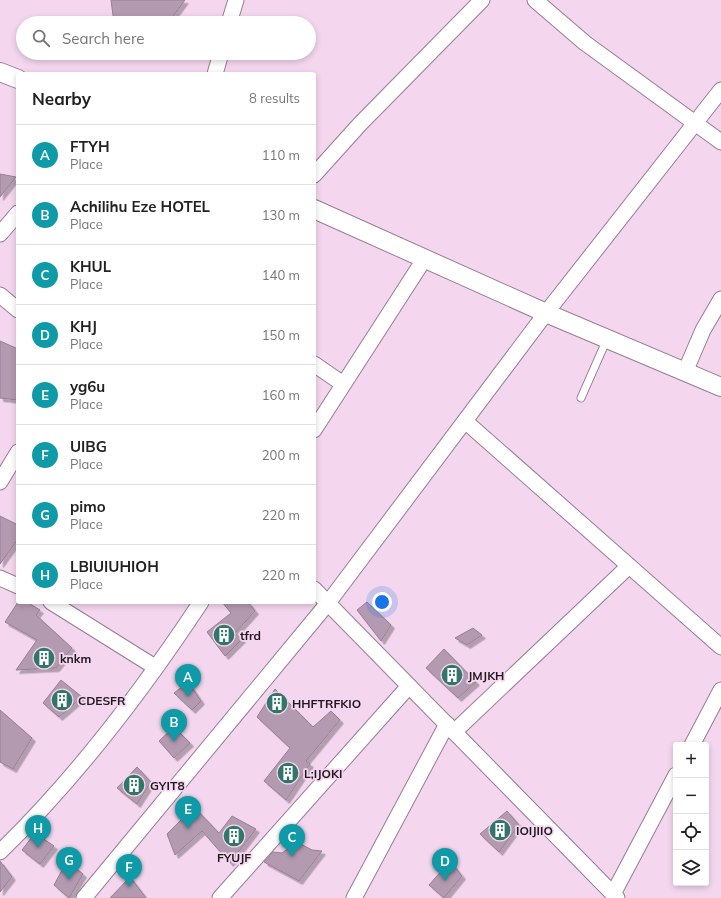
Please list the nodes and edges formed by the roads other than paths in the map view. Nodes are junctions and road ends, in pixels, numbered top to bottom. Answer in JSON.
{"nodes":[{"id":1,"x":236,"y":0,"type":"edge"},
{"id":2,"x":482,"y":0,"type":"edge"},
{"id":3,"x":535,"y":0,"type":"edge"},
{"id":4,"x":231,"y":16,"type":"edge"},
{"id":5,"x":219,"y":60,"type":"edge"},
{"id":6,"x":0,"y":72,"type":"edge"},
{"id":7,"x":216,"y":72,"type":"edge"},
{"id":8,"x":16,"y":78,"type":"edge"},
{"id":9,"x":721,"y":90,"type":"edge"},
{"id":10,"x":696,"y":124,"type":"junction"},
{"id":11,"x":721,"y":142,"type":"edge"},
{"id":12,"x":316,"y":173,"type":"edge"},
{"id":13,"x":316,"y":210,"type":"edge"},
{"id":14,"x":16,"y":215,"type":"edge"},
{"id":15,"x":0,"y":234,"type":"edge"},
{"id":16,"x":425,"y":258,"type":"junction"},
{"id":17,"x":0,"y":295,"type":"edge"},
{"id":18,"x":721,"y":299,"type":"edge"},
{"id":19,"x":16,"y":308,"type":"edge"},
{"id":20,"x":546,"y":313,"type":"junction"},
{"id":21,"x":607,"y":339,"type":"junction"},
{"id":22,"x":316,"y":365,"type":"edge"},
{"id":23,"x":685,"y":372,"type":"junction"},
{"id":24,"x":343,"y":384,"type":"junction"},
{"id":25,"x":721,"y":387,"type":"edge"},
{"id":26,"x":581,"y":398,"type":"dead end"},
{"id":27,"x":465,"y":421,"type":"junction"},
{"id":28,"x":316,"y":427,"type":"edge"},
{"id":29,"x":16,"y":455,"type":"edge"},
{"id":30,"x":0,"y":482,"type":"edge"},
{"id":31,"x":629,"y":566,"type":"junction"},
{"id":32,"x":0,"y":578,"type":"edge"},
{"id":33,"x":16,"y":585,"type":"edge"},
{"id":34,"x":316,"y":592,"type":"edge"},
{"id":35,"x":54,"y":604,"type":"edge"},
{"id":36,"x":200,"y":604,"type":"edge"},
{"id":37,"x":328,"y":604,"type":"junction"},
{"id":38,"x":721,"y":648,"type":"edge"},
{"id":39,"x":155,"y":667,"type":"junction"},
{"id":40,"x":409,"y":686,"type":"junction"},
{"id":41,"x":721,"y":690,"type":"edge"},
{"id":42,"x":451,"y":728,"type":"junction"},
{"id":43,"x":694,"y":742,"type":"edge"},
{"id":44,"x":674,"y":778,"type":"edge"},
{"id":45,"x":0,"y":852,"type":"edge"},
{"id":46,"x":614,"y":896,"type":"edge"},
{"id":47,"x":84,"y":898,"type":"edge"},
{"id":48,"x":220,"y":898,"type":"edge"},
{"id":49,"x":354,"y":898,"type":"edge"}],
"edges":[{"from":1,"to":4,"type":"street"},
{"from":2,"to":12,"type":"street"},
{"from":3,"to":10,"type":"street"},
{"from":5,"to":7,"type":"street"},
{"from":6,"to":8,"type":"street"},
{"from":9,"to":10,"type":"street"},
{"from":10,"to":11,"type":"street"},
{"from":10,"to":20,"type":"street"},
{"from":13,"to":16,"type":"street"},
{"from":14,"to":15,"type":"street"},
{"from":16,"to":20,"type":"street"},
{"from":16,"to":24,"type":"street"},
{"from":17,"to":19,"type":"street"},
{"from":18,"to":23,"type":"street"},
{"from":20,"to":21,"type":"street"},
{"from":20,"to":27,"type":"street"},
{"from":21,"to":23,"type":"street"},
{"from":21,"to":26,"type":"lane"},
{"from":22,"to":24,"type":"street"},
{"from":23,"to":25,"type":"street"},
{"from":24,"to":28,"type":"street"},
{"from":27,"to":31,"type":"street"},
{"from":27,"to":37,"type":"street"},
{"from":29,"to":30,"type":"street"},
{"from":31,"to":38,"type":"street"},
{"from":31,"to":42,"type":"street"},
{"from":32,"to":33,"type":"street"},
{"from":34,"to":37,"type":"street"},
{"from":35,"to":39,"type":"street"},
{"from":36,"to":39,"type":"street"},
{"from":37,"to":40,"type":"street"},
{"from":37,"to":47,"type":"street"},
{"from":39,"to":45,"type":"street"},
{"from":40,"to":42,"type":"street"},
{"from":40,"to":48,"type":"street"},
{"from":41,"to":43,"type":"street"},
{"from":42,"to":46,"type":"street"},
{"from":42,"to":49,"type":"street"},
{"from":44,"to":46,"type":"street"}]}
